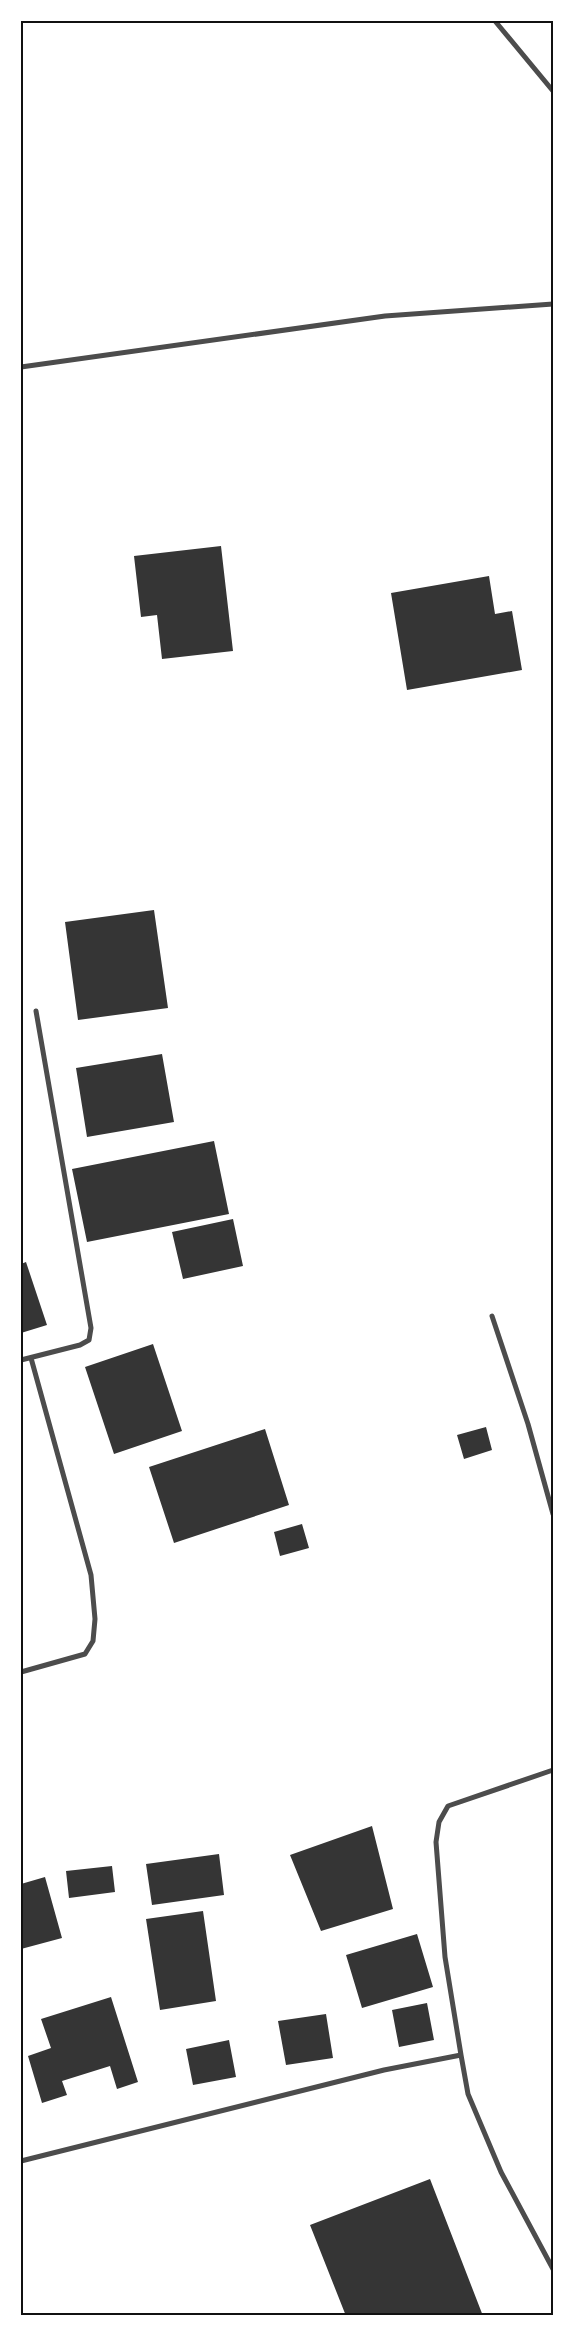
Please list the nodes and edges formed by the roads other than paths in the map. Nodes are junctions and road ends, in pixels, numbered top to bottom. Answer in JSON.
{"nodes":[{"id":1,"x":495,"y":21,"type":"edge"},
{"id":2,"x":553,"y":91,"type":"edge"},
{"id":3,"x":553,"y":304,"type":"edge"},
{"id":4,"x":21,"y":367,"type":"edge"},
{"id":5,"x":36,"y":1011,"type":"dead end"},
{"id":6,"x":492,"y":1316,"type":"dead end"},
{"id":7,"x":32,"y":1358,"type":"junction"},
{"id":8,"x":21,"y":1360,"type":"edge"},
{"id":9,"x":553,"y":1514,"type":"edge"},
{"id":10,"x":21,"y":1672,"type":"edge"},
{"id":11,"x":553,"y":1770,"type":"edge"},
{"id":12,"x":461,"y":2055,"type":"junction"},
{"id":13,"x":21,"y":2162,"type":"edge"},
{"id":14,"x":553,"y":2269,"type":"edge"}],
"edges":[{"from":1,"to":2,"type":"street"},
{"from":3,"to":4,"type":"street"},
{"from":5,"to":7,"type":"street"},
{"from":6,"to":9,"type":"street"},
{"from":7,"to":8,"type":"street"},
{"from":7,"to":10,"type":"street"},
{"from":11,"to":12,"type":"street"},
{"from":12,"to":13,"type":"street"},
{"from":12,"to":14,"type":"street"}]}
